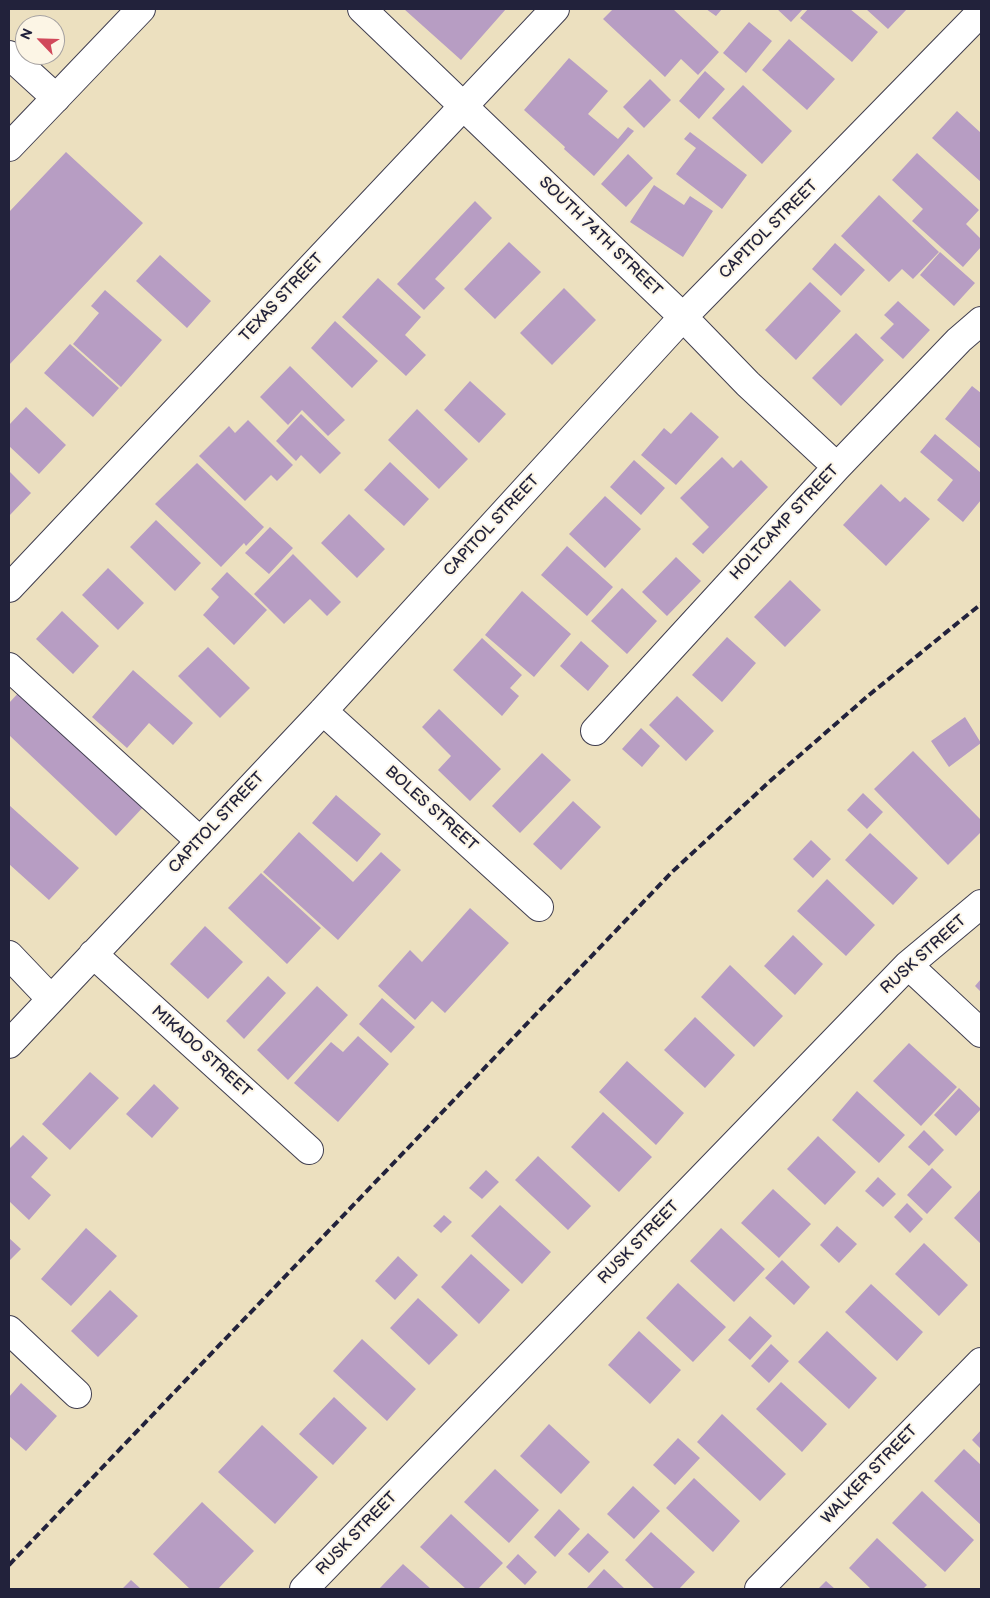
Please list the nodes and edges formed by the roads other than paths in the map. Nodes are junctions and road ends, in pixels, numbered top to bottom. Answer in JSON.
{"nodes":[{"id":1,"x":141,"y":9,"type":"edge"},
{"id":2,"x":362,"y":9,"type":"edge"},
{"id":3,"x":556,"y":9,"type":"edge"},
{"id":4,"x":981,"y":12,"type":"edge"},
{"id":5,"x":9,"y":55,"type":"edge"},
{"id":6,"x":56,"y":98,"type":"junction"},
{"id":7,"x":463,"y":107,"type":"junction"},
{"id":8,"x":9,"y":147,"type":"edge"},
{"id":9,"x":684,"y":317,"type":"junction"},
{"id":10,"x":981,"y":321,"type":"edge"},
{"id":11,"x":837,"y":467,"type":"junction"},
{"id":12,"x":9,"y":588,"type":"edge"},
{"id":13,"x":9,"y":667,"type":"edge"},
{"id":14,"x":322,"y":711,"type":"junction"},
{"id":15,"x":595,"y":731,"type":"dead end"},
{"id":16,"x":200,"y":841,"type":"junction"},
{"id":17,"x":981,"y":904,"type":"edge"},
{"id":18,"x":539,"y":908,"type":"dead end"},
{"id":19,"x":93,"y":954,"type":"junction"},
{"id":20,"x":9,"y":955,"type":"edge"},
{"id":21,"x":908,"y":965,"type":"junction"},
{"id":22,"x":51,"y":998,"type":"junction"},
{"id":23,"x":981,"y":1034,"type":"edge"},
{"id":24,"x":9,"y":1044,"type":"edge"},
{"id":25,"x":309,"y":1150,"type":"dead end"},
{"id":26,"x":9,"y":1330,"type":"edge"},
{"id":27,"x":981,"y":1362,"type":"edge"},
{"id":28,"x":77,"y":1394,"type":"dead end"},
{"id":29,"x":304,"y":1589,"type":"edge"},
{"id":30,"x":759,"y":1589,"type":"edge"}],
"edges":[{"from":1,"to":6,"type":"street"},
{"from":2,"to":7,"type":"street","name":"SOUTH 74TH STREET"},
{"from":3,"to":7,"type":"street","name":"TEXAS STREET"},
{"from":4,"to":9,"type":"street","name":"CAPITOL STREET"},
{"from":5,"to":6,"type":"street"},
{"from":6,"to":8,"type":"street"},
{"from":7,"to":9,"type":"street","name":"SOUTH 74TH STREET"},
{"from":7,"to":12,"type":"street","name":"TEXAS STREET"},
{"from":9,"to":11,"type":"street","name":"SOUTH 74TH STREET"},
{"from":9,"to":14,"type":"street","name":"CAPITOL STREET"},
{"from":10,"to":11,"type":"street","name":"HOLTCAMP STREET"},
{"from":11,"to":15,"type":"street","name":"HOLTCAMP STREET"},
{"from":13,"to":16,"type":"street"},
{"from":14,"to":16,"type":"street","name":"CAPITOL STREET"},
{"from":14,"to":18,"type":"street","name":"BOLES STREET"},
{"from":16,"to":19,"type":"street","name":"CAPITOL STREET"},
{"from":17,"to":21,"type":"street","name":"RUSK STREET"},
{"from":19,"to":22,"type":"street","name":"CAPITOL STREET"},
{"from":19,"to":25,"type":"street","name":"MIKADO STREET"},
{"from":20,"to":22,"type":"street"},
{"from":21,"to":23,"type":"street"},
{"from":21,"to":29,"type":"street","name":"RUSK STREET"},
{"from":22,"to":24,"type":"street","name":"CAPITOL STREET"},
{"from":26,"to":28,"type":"street"},
{"from":27,"to":30,"type":"street","name":"WALKER STREET"}]}
